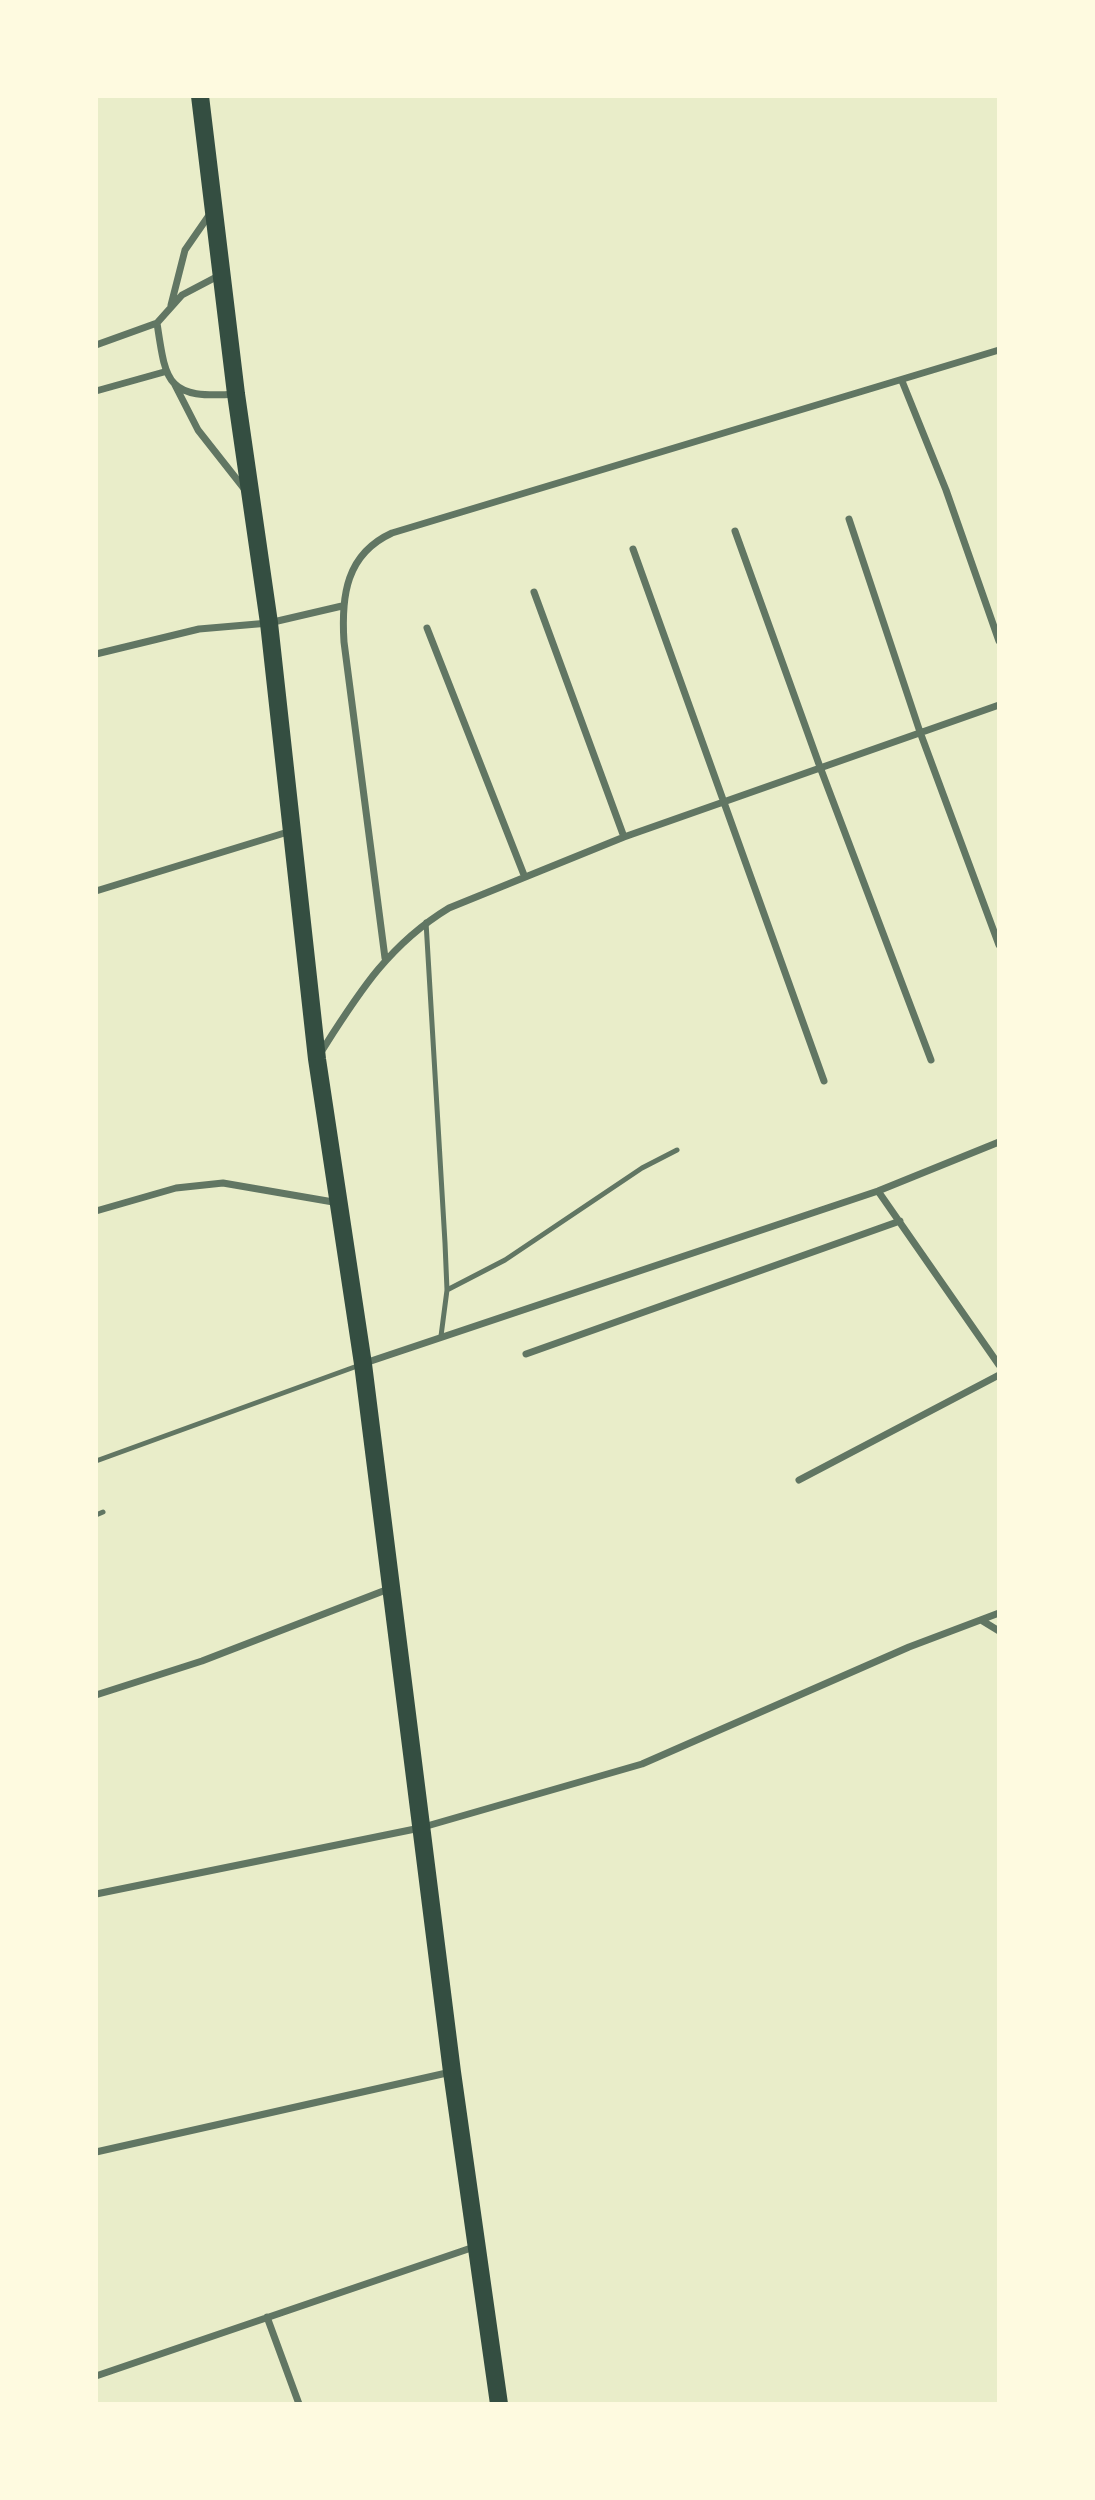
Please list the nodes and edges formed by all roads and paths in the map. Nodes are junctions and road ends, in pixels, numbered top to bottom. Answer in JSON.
{"nodes":[{"id":1,"x":200,"y":96,"type":"edge"},
{"id":2,"x":214,"y":208,"type":"junction"},
{"id":3,"x":222,"y":274,"type":"junction"},
{"id":4,"x":171,"y":307,"type":"junction"},
{"id":5,"x":158,"y":323,"type":"junction"},
{"id":6,"x":96,"y":345,"type":"edge"},
{"id":7,"x":999,"y":351,"type":"edge"},
{"id":8,"x":164,"y":372,"type":"junction"},
{"id":9,"x":902,"y":381,"type":"junction"},
{"id":10,"x":175,"y":384,"type":"junction"},
{"id":11,"x":96,"y":391,"type":"edge"},
{"id":12,"x":236,"y":394,"type":"junction"},
{"id":13,"x":249,"y":495,"type":"junction"},
{"id":14,"x":849,"y":519,"type":"dead end"},
{"id":15,"x":735,"y":531,"type":"dead end"},
{"id":16,"x":634,"y":549,"type":"dead end"},
{"id":17,"x":534,"y":592,"type":"dead end"},
{"id":18,"x":342,"y":606,"type":"junction"},
{"id":19,"x":269,"y":623,"type":"junction"},
{"id":20,"x":427,"y":628,"type":"dead end"},
{"id":21,"x":999,"y":641,"type":"edge"},
{"id":22,"x":96,"y":654,"type":"edge"},
{"id":23,"x":999,"y":705,"type":"edge"},
{"id":24,"x":920,"y":732,"type":"junction"},
{"id":25,"x":820,"y":767,"type":"junction"},
{"id":26,"x":723,"y":800,"type":"junction"},
{"id":27,"x":292,"y":830,"type":"junction"},
{"id":28,"x":624,"y":837,"type":"junction"},
{"id":29,"x":524,"y":875,"type":"junction"},
{"id":30,"x":96,"y":891,"type":"edge"},
{"id":31,"x":426,"y":922,"type":"junction"},
{"id":32,"x":999,"y":946,"type":"edge"},
{"id":33,"x":385,"y":958,"type":"junction"},
{"id":34,"x":317,"y":1059,"type":"junction"},
{"id":35,"x":931,"y":1060,"type":"dead end"},
{"id":36,"x":824,"y":1082,"type":"dead end"},
{"id":37,"x":999,"y":1142,"type":"edge"},
{"id":38,"x":677,"y":1150,"type":"dead end"},
{"id":39,"x":878,"y":1191,"type":"junction"},
{"id":40,"x":340,"y":1203,"type":"junction"},
{"id":41,"x":96,"y":1211,"type":"edge"},
{"id":42,"x":900,"y":1221,"type":"junction"},
{"id":43,"x":447,"y":1290,"type":"junction"},
{"id":44,"x":441,"y":1336,"type":"junction"},
{"id":45,"x":526,"y":1353,"type":"dead end"},
{"id":46,"x":363,"y":1364,"type":"junction"},
{"id":47,"x":999,"y":1365,"type":"edge"},
{"id":48,"x":999,"y":1375,"type":"edge"},
{"id":49,"x":96,"y":1461,"type":"edge"},
{"id":50,"x":799,"y":1480,"type":"dead end"},
{"id":51,"x":103,"y":1512,"type":"dead end"},
{"id":52,"x":96,"y":1515,"type":"edge"},
{"id":53,"x":391,"y":1588,"type":"junction"},
{"id":54,"x":999,"y":1613,"type":"edge"},
{"id":55,"x":981,"y":1620,"type":"junction"},
{"id":56,"x":999,"y":1631,"type":"edge"},
{"id":57,"x":96,"y":1695,"type":"edge"},
{"id":58,"x":420,"y":1828,"type":"junction"},
{"id":59,"x":96,"y":1894,"type":"edge"},
{"id":60,"x":452,"y":2072,"type":"junction"},
{"id":61,"x":96,"y":2152,"type":"edge"},
{"id":62,"x":478,"y":2246,"type":"junction"},
{"id":63,"x":267,"y":2317,"type":"junction"},
{"id":64,"x":96,"y":2376,"type":"edge"},
{"id":65,"x":299,"y":2404,"type":"edge"},
{"id":66,"x":499,"y":2404,"type":"edge"}],
"edges":[{"from":1,"to":2,"type":"main road"},
{"from":2,"to":3,"type":"main road"},
{"from":2,"to":4,"type":"street"},
{"from":3,"to":4,"type":"street"},
{"from":3,"to":12,"type":"main road"},
{"from":4,"to":5,"type":"street"},
{"from":5,"to":6,"type":"street"},
{"from":5,"to":8,"type":"street"},
{"from":7,"to":9,"type":"street"},
{"from":8,"to":10,"type":"street"},
{"from":8,"to":11,"type":"street"},
{"from":9,"to":18,"type":"street"},
{"from":9,"to":21,"type":"street"},
{"from":10,"to":12,"type":"street"},
{"from":10,"to":13,"type":"street"},
{"from":12,"to":13,"type":"main road"},
{"from":13,"to":19,"type":"main road"},
{"from":14,"to":24,"type":"street"},
{"from":15,"to":25,"type":"street"},
{"from":16,"to":26,"type":"street"},
{"from":17,"to":28,"type":"street"},
{"from":18,"to":19,"type":"street"},
{"from":18,"to":33,"type":"street"},
{"from":19,"to":22,"type":"street"},
{"from":19,"to":27,"type":"main road"},
{"from":20,"to":29,"type":"street"},
{"from":23,"to":24,"type":"street"},
{"from":24,"to":25,"type":"street"},
{"from":24,"to":32,"type":"street"},
{"from":25,"to":26,"type":"street"},
{"from":25,"to":35,"type":"street"},
{"from":26,"to":28,"type":"street"},
{"from":26,"to":36,"type":"street"},
{"from":27,"to":30,"type":"street"},
{"from":27,"to":34,"type":"main road"},
{"from":28,"to":29,"type":"street"},
{"from":29,"to":31,"type":"street"},
{"from":31,"to":33,"type":"street"},
{"from":31,"to":43,"type":"lane"},
{"from":33,"to":34,"type":"street"},
{"from":34,"to":40,"type":"main road"},
{"from":37,"to":39,"type":"street"},
{"from":38,"to":43,"type":"lane"},
{"from":39,"to":42,"type":"street"},
{"from":39,"to":44,"type":"street"},
{"from":40,"to":41,"type":"street"},
{"from":40,"to":46,"type":"main road"},
{"from":42,"to":45,"type":"street"},
{"from":42,"to":47,"type":"street"},
{"from":43,"to":44,"type":"lane"},
{"from":44,"to":46,"type":"street"},
{"from":46,"to":49,"type":"lane"},
{"from":46,"to":53,"type":"main road"},
{"from":48,"to":50,"type":"street"},
{"from":51,"to":52,"type":"lane"},
{"from":53,"to":57,"type":"street"},
{"from":53,"to":58,"type":"main road"},
{"from":54,"to":55,"type":"street"},
{"from":55,"to":56,"type":"street"},
{"from":55,"to":58,"type":"street"},
{"from":58,"to":59,"type":"street"},
{"from":58,"to":60,"type":"main road"},
{"from":60,"to":61,"type":"street"},
{"from":60,"to":62,"type":"main road"},
{"from":62,"to":63,"type":"street"},
{"from":62,"to":66,"type":"main road"},
{"from":63,"to":64,"type":"street"},
{"from":63,"to":65,"type":"street"}]}
